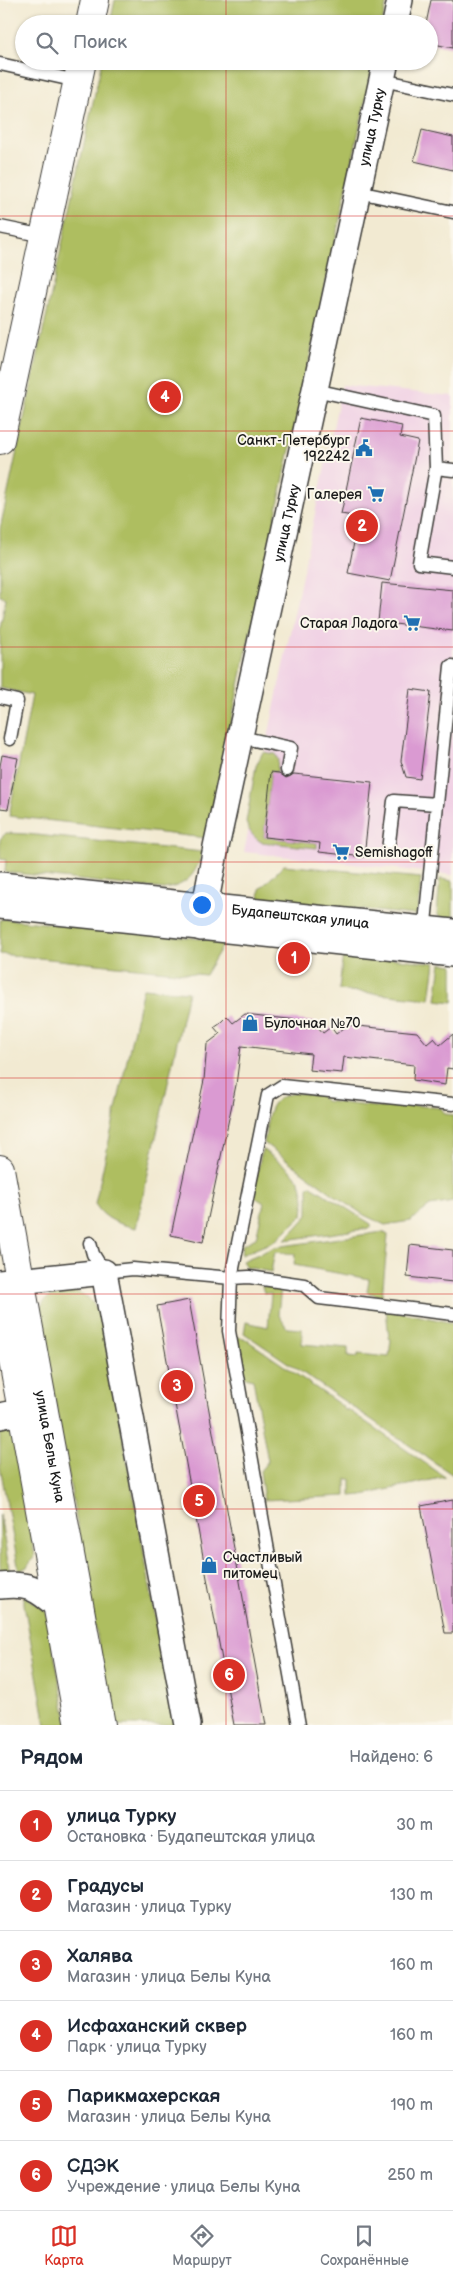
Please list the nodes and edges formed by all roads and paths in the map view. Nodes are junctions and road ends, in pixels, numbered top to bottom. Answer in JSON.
{"nodes":[{"id":1,"x":95,"y":0,"type":"edge"},
{"id":2,"x":400,"y":0,"type":"edge"},
{"id":3,"x":92,"y":15,"type":"edge"},
{"id":4,"x":396,"y":15,"type":"edge"},
{"id":5,"x":0,"y":64,"type":"edge"},
{"id":6,"x":15,"y":65,"type":"edge"},
{"id":7,"x":80,"y":71,"type":"edge"},
{"id":8,"x":384,"y":71,"type":"edge"},
{"id":9,"x":453,"y":96,"type":"edge"},
{"id":10,"x":358,"y":192,"type":"junction"},
{"id":11,"x":453,"y":212,"type":"edge"},
{"id":12,"x":0,"y":227,"type":"edge"},
{"id":13,"x":44,"y":236,"type":"junction"},
{"id":14,"x":315,"y":390,"type":"junction"},
{"id":15,"x":0,"y":440,"type":"edge"},
{"id":16,"x":436,"y":468,"type":"junction"},
{"id":17,"x":453,"y":470,"type":"edge"},
{"id":18,"x":453,"y":567,"type":"edge"},
{"id":19,"x":453,"y":666,"type":"edge"},
{"id":20,"x":0,"y":697,"type":"edge"},
{"id":21,"x":240,"y":737,"type":"junction"},
{"id":22,"x":10,"y":739,"type":"dead end"},
{"id":23,"x":287,"y":770,"type":"dead end"},
{"id":24,"x":437,"y":804,"type":"junction"},
{"id":25,"x":388,"y":850,"type":"dead end"},
{"id":26,"x":0,"y":885,"type":"edge"},
{"id":27,"x":0,"y":906,"type":"edge"},
{"id":28,"x":202,"y":917,"type":"junction"},
{"id":29,"x":453,"y":932,"type":"edge"},
{"id":30,"x":423,"y":940,"type":"junction"},
{"id":31,"x":453,"y":954,"type":"edge"},
{"id":32,"x":453,"y":1104,"type":"edge"},
{"id":33,"x":0,"y":1169,"type":"edge"},
{"id":34,"x":90,"y":1243,"type":"dead end"},
{"id":35,"x":104,"y":1272,"type":"junction"},
{"id":36,"x":231,"y":1278,"type":"junction"},
{"id":37,"x":7,"y":1284,"type":"edge"},
{"id":38,"x":453,"y":1314,"type":"edge"},
{"id":39,"x":22,"y":1411,"type":"edge"},
{"id":40,"x":0,"y":1586,"type":"edge"},
{"id":41,"x":69,"y":1604,"type":"junction"},
{"id":42,"x":79,"y":1725,"type":"edge"},
{"id":43,"x":101,"y":1725,"type":"edge"},
{"id":44,"x":188,"y":1725,"type":"edge"},
{"id":45,"x":299,"y":1725,"type":"edge"}],
"edges":[{"from":1,"to":3,"type":"street"},
{"from":2,"to":4,"type":"street"},
{"from":5,"to":6,"type":"lane"},
{"from":7,"to":13,"type":"street"},
{"from":8,"to":9,"type":"lane"},
{"from":8,"to":10,"type":"street","name":"улица Турку"},
{"from":10,"to":11,"type":"lane"},
{"from":10,"to":14,"type":"street","name":"улица Турку"},
{"from":12,"to":13,"type":"lane"},
{"from":13,"to":15,"type":"street"},
{"from":14,"to":16,"type":"lane"},
{"from":14,"to":21,"type":"street","name":"улица Турку"},
{"from":16,"to":17,"type":"lane"},
{"from":16,"to":18,"type":"lane"},
{"from":19,"to":24,"type":"lane"},
{"from":20,"to":22,"type":"lane"},
{"from":21,"to":23,"type":"lane"},
{"from":21,"to":28,"type":"street","name":"улица Турку"},
{"from":24,"to":25,"type":"lane"},
{"from":24,"to":30,"type":"lane"},
{"from":26,"to":28,"type":"street","name":"Будапештская улица"},
{"from":27,"to":28,"type":"street","name":"Будапештская улица"},
{"from":28,"to":30,"type":"street","name":"Будапештская улица"},
{"from":29,"to":30,"type":"street","name":"Будапештская улица"},
{"from":30,"to":31,"type":"street","name":"Будапештская улица"},
{"from":32,"to":36,"type":"lane"},
{"from":33,"to":37,"type":"street","name":"улица Белы Куна"},
{"from":34,"to":35,"type":"lane"},
{"from":35,"to":36,"type":"lane"},
{"from":35,"to":37,"type":"street"},
{"from":35,"to":44,"type":"street"},
{"from":36,"to":38,"type":"lane"},
{"from":36,"to":45,"type":"lane"},
{"from":37,"to":39,"type":"street","name":"улица Белы Куна"},
{"from":39,"to":41,"type":"street","name":"улица Белы Куна"},
{"from":40,"to":41,"type":"street"},
{"from":41,"to":42,"type":"street","name":"улица Белы Куна"},
{"from":41,"to":43,"type":"street","name":"улица Белы Куна"}]}
